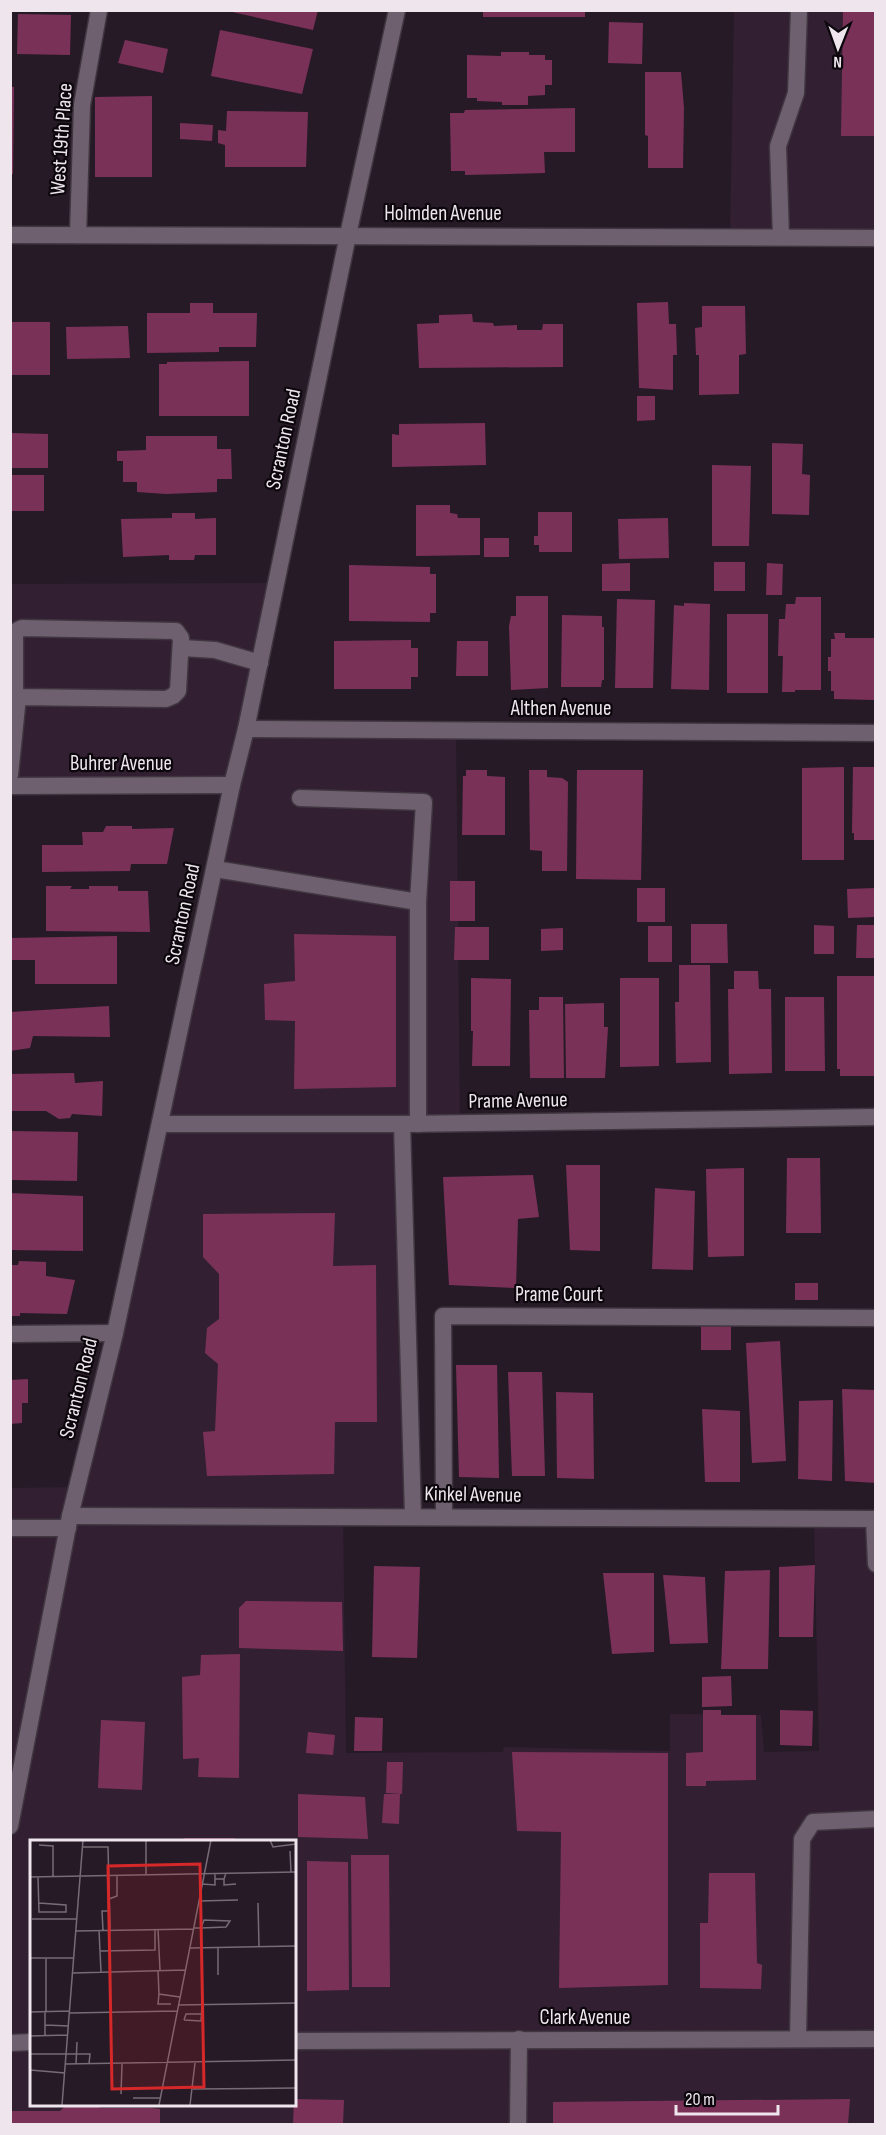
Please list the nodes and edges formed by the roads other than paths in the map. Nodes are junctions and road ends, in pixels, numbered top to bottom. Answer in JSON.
{"nodes":[{"id":1,"x":99,"y":10,"type":"edge"},
{"id":2,"x":397,"y":10,"type":"edge"},
{"id":3,"x":799,"y":10,"type":"edge"},
{"id":4,"x":10,"y":235,"type":"edge"},
{"id":5,"x":78,"y":235,"type":"junction"},
{"id":6,"x":348,"y":235,"type":"junction"},
{"id":7,"x":782,"y":237,"type":"junction"},
{"id":8,"x":876,"y":238,"type":"edge"},
{"id":9,"x":182,"y":648,"type":"junction"},
{"id":10,"x":260,"y":663,"type":"junction"},
{"id":11,"x":18,"y":697,"type":"junction"},
{"id":12,"x":246,"y":729,"type":"junction"},
{"id":13,"x":876,"y":733,"type":"edge"},
{"id":14,"x":10,"y":775,"type":"edge"},
{"id":15,"x":232,"y":785,"type":"junction"},
{"id":16,"x":10,"y":786,"type":"edge"},
{"id":17,"x":300,"y":798,"type":"dead end"},
{"id":18,"x":215,"y":869,"type":"junction"},
{"id":19,"x":418,"y":902,"type":"junction"},
{"id":20,"x":876,"y":1117,"type":"edge"},
{"id":21,"x":161,"y":1124,"type":"junction"},
{"id":22,"x":410,"y":1124,"type":"junction"},
{"id":23,"x":876,"y":1318,"type":"edge"},
{"id":24,"x":115,"y":1333,"type":"junction"},
{"id":25,"x":10,"y":1334,"type":"edge"},
{"id":26,"x":413,"y":1516,"type":"junction"},
{"id":27,"x":444,"y":1517,"type":"junction"},
{"id":28,"x":875,"y":1519,"type":"edge"},
{"id":29,"x":69,"y":1522,"type":"junction"},
{"id":30,"x":10,"y":1528,"type":"edge"},
{"id":31,"x":876,"y":1564,"type":"edge"},
{"id":32,"x":16,"y":1779,"type":"edge"},
{"id":33,"x":876,"y":1820,"type":"edge"},
{"id":34,"x":10,"y":1826,"type":"edge"},
{"id":35,"x":519,"y":2039,"type":"junction"},
{"id":36,"x":798,"y":2039,"type":"junction"},
{"id":37,"x":876,"y":2039,"type":"edge"},
{"id":38,"x":296,"y":2041,"type":"edge"},
{"id":39,"x":30,"y":2042,"type":"edge"},
{"id":40,"x":10,"y":2043,"type":"edge"},
{"id":41,"x":518,"y":2124,"type":"edge"}],
"edges":[{"from":1,"to":5,"type":"street","name":"West 19th Place"},
{"from":2,"to":6,"type":"street","name":"Scranton Road"},
{"from":3,"to":7,"type":"street"},
{"from":4,"to":5,"type":"street","name":"Holmden Avenue"},
{"from":5,"to":6,"type":"street","name":"Holmden Avenue"},
{"from":6,"to":7,"type":"street","name":"Holmden Avenue"},
{"from":6,"to":10,"type":"street","name":"Scranton Road"},
{"from":7,"to":8,"type":"street","name":"Holmden Avenue"},
{"from":9,"to":10,"type":"street"},
{"from":9,"to":11,"type":"street"},
{"from":9,"to":11,"type":"street"},
{"from":10,"to":12,"type":"street","name":"Scranton Road"},
{"from":11,"to":14,"type":"street"},
{"from":12,"to":13,"type":"street","name":"Althen Avenue"},
{"from":12,"to":15,"type":"street","name":"Scranton Road"},
{"from":15,"to":16,"type":"street","name":"Buhrer Avenue"},
{"from":15,"to":18,"type":"street","name":"Scranton Road"},
{"from":17,"to":19,"type":"street"},
{"from":18,"to":19,"type":"street"},
{"from":18,"to":21,"type":"street","name":"Scranton Road"},
{"from":19,"to":22,"type":"street"},
{"from":20,"to":22,"type":"street","name":"Prame Avenue"},
{"from":21,"to":22,"type":"street","name":"Prame Avenue"},
{"from":21,"to":24,"type":"street","name":"Scranton Road"},
{"from":22,"to":26,"type":"street"},
{"from":23,"to":27,"type":"street","name":"Prame Court"},
{"from":24,"to":25,"type":"street"},
{"from":24,"to":29,"type":"street","name":"Scranton Road"},
{"from":26,"to":27,"type":"street","name":"Kinkel Avenue"},
{"from":26,"to":29,"type":"street","name":"Kinkel Avenue"},
{"from":27,"to":28,"type":"street","name":"Kinkel Avenue"},
{"from":28,"to":31,"type":"street"},
{"from":29,"to":30,"type":"street","name":"Kinkel Avenue"},
{"from":29,"to":32,"type":"street","name":"Scranton Road"},
{"from":32,"to":34,"type":"street","name":"Scranton Road"},
{"from":33,"to":36,"type":"street"},
{"from":35,"to":36,"type":"street","name":"Clark Avenue"},
{"from":35,"to":38,"type":"street","name":"Clark Avenue"},
{"from":35,"to":41,"type":"street"},
{"from":36,"to":37,"type":"street","name":"Clark Avenue"},
{"from":39,"to":40,"type":"street"}]}
